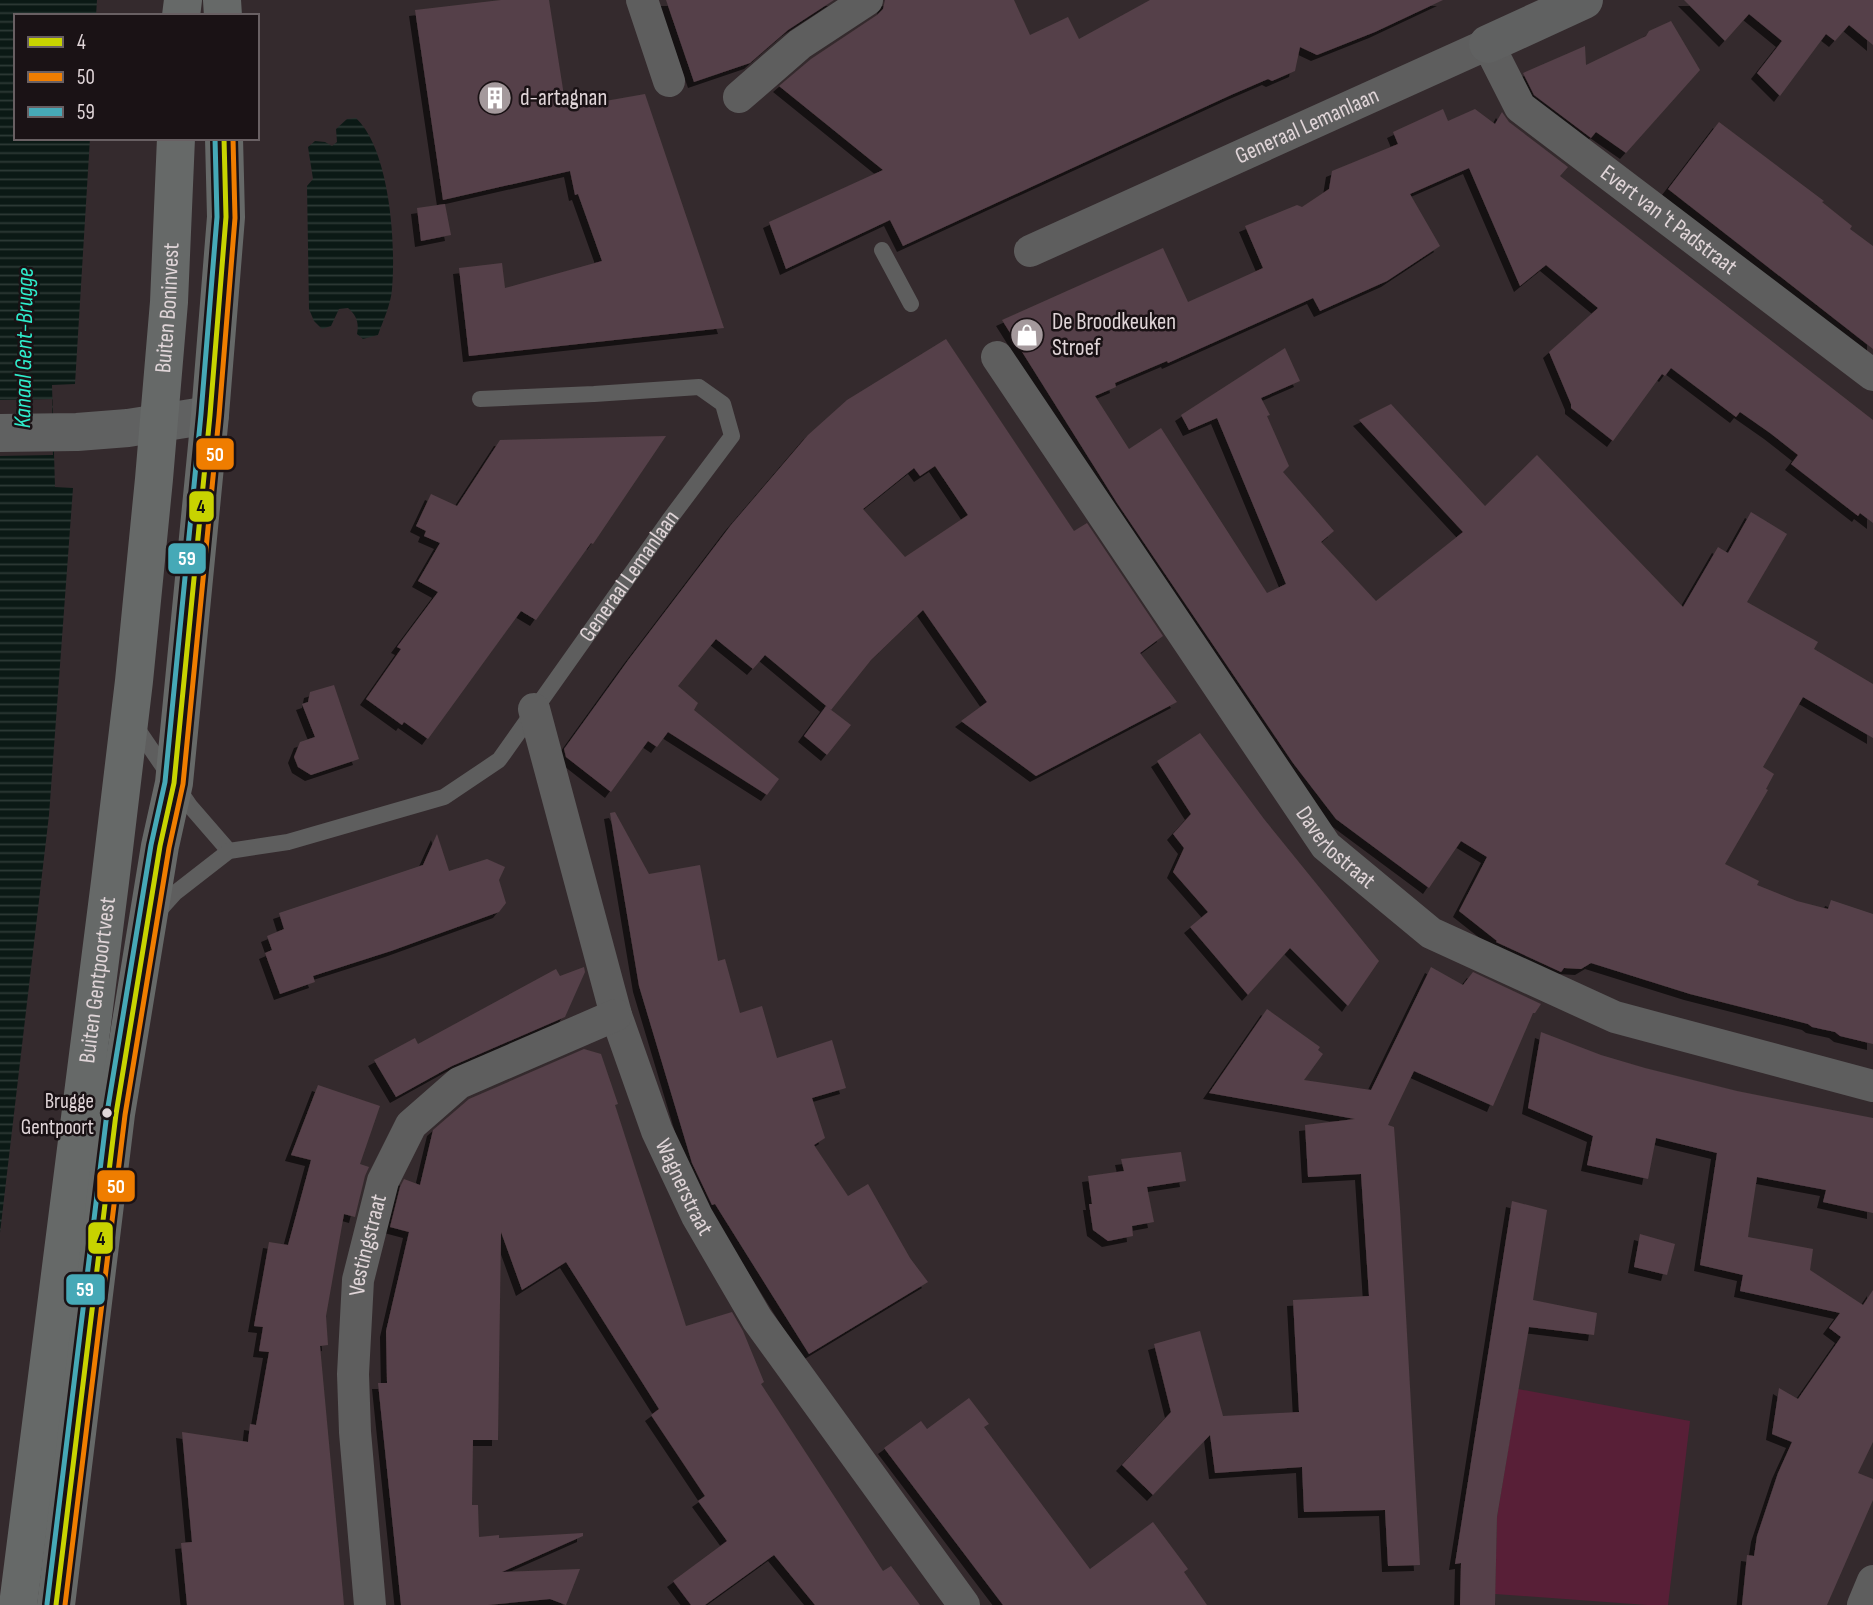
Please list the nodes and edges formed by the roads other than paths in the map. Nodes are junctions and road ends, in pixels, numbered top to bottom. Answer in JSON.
{"nodes":[{"id":1,"x":642,"y":0,"type":"edge"},
{"id":2,"x":867,"y":0,"type":"edge"},
{"id":3,"x":1584,"y":0,"type":"edge"},
{"id":4,"x":1488,"y":44,"type":"junction"},
{"id":5,"x":669,"y":81,"type":"dead end"},
{"id":6,"x":739,"y":97,"type":"dead end"},
{"id":7,"x":176,"y":140,"type":"edge"},
{"id":8,"x":225,"y":140,"type":"edge"},
{"id":9,"x":882,"y":250,"type":"dead end"},
{"id":10,"x":1030,"y":251,"type":"dead end"},
{"id":11,"x":911,"y":304,"type":"dead end"},
{"id":12,"x":997,"y":357,"type":"dead end"},
{"id":13,"x":1873,"y":375,"type":"edge"},
{"id":14,"x":480,"y":399,"type":"dead end"},
{"id":15,"x":210,"y":415,"type":"junction"},
{"id":16,"x":158,"y":423,"type":"junction"},
{"id":17,"x":0,"y":433,"type":"edge"},
{"id":18,"x":154,"y":479,"type":"joint"},
{"id":19,"x":534,"y":709,"type":"junction"},
{"id":20,"x":129,"y":716,"type":"junction"},
{"id":21,"x":174,"y":783,"type":"junction"},
{"id":22,"x":229,"y":850,"type":"junction"},
{"id":23,"x":147,"y":925,"type":"junction"},
{"id":24,"x":616,"y":1016,"type":"junction"},
{"id":25,"x":1873,"y":1086,"type":"edge"},
{"id":26,"x":1873,"y":1581,"type":"edge"},
{"id":27,"x":18,"y":1605,"type":"edge"},
{"id":28,"x":56,"y":1605,"type":"edge"},
{"id":29,"x":370,"y":1605,"type":"edge"},
{"id":30,"x":964,"y":1605,"type":"edge"},
{"id":31,"x":1863,"y":1605,"type":"edge"}],
"edges":[{"from":1,"to":5,"type":"street"},
{"from":2,"to":6,"type":"street"},
{"from":3,"to":4,"type":"main road","name":"Generaal Lemanlaan"},
{"from":4,"to":10,"type":"street","name":"Generaal Lemanlaan"},
{"from":4,"to":13,"type":"street","name":"Evert van 't Padstraat"},
{"from":7,"to":16,"type":"main road","name":"Buiten Boninvest"},
{"from":8,"to":15,"type":"main road","name":"Buiten Gentpoortvest"},
{"from":9,"to":11,"type":"lane"},
{"from":12,"to":25,"type":"street","name":"Daverlostraat"},
{"from":14,"to":19,"type":"lane","name":"Generaal Lemanlaan"},
{"from":15,"to":16,"type":"main road"},
{"from":15,"to":21,"type":"main road","name":"Buiten Gentpoortvest"},
{"from":16,"to":17,"type":"main road"},
{"from":16,"to":18,"type":"main road","name":"Buiten Boninvest"},
{"from":18,"to":20,"type":"main road","name":"Buiten Gentpoortvest"},
{"from":19,"to":22,"type":"lane","name":"Generaal Lemanlaan"},
{"from":19,"to":24,"type":"street","name":"Wagnerstraat"},
{"from":20,"to":21,"type":"lane"},
{"from":20,"to":27,"type":"main road","name":"Buiten Gentpoortvest"},
{"from":21,"to":22,"type":"lane"},
{"from":21,"to":23,"type":"main road","name":"Buiten Gentpoortvest"},
{"from":22,"to":23,"type":"lane","name":"Buiten Gentpoortvest"},
{"from":23,"to":28,"type":"main road","name":"Buiten Gentpoortvest"},
{"from":24,"to":29,"type":"street","name":"Vestingstraat"},
{"from":24,"to":30,"type":"street","name":"Wagnerstraat"},
{"from":26,"to":31,"type":"street"}]}
